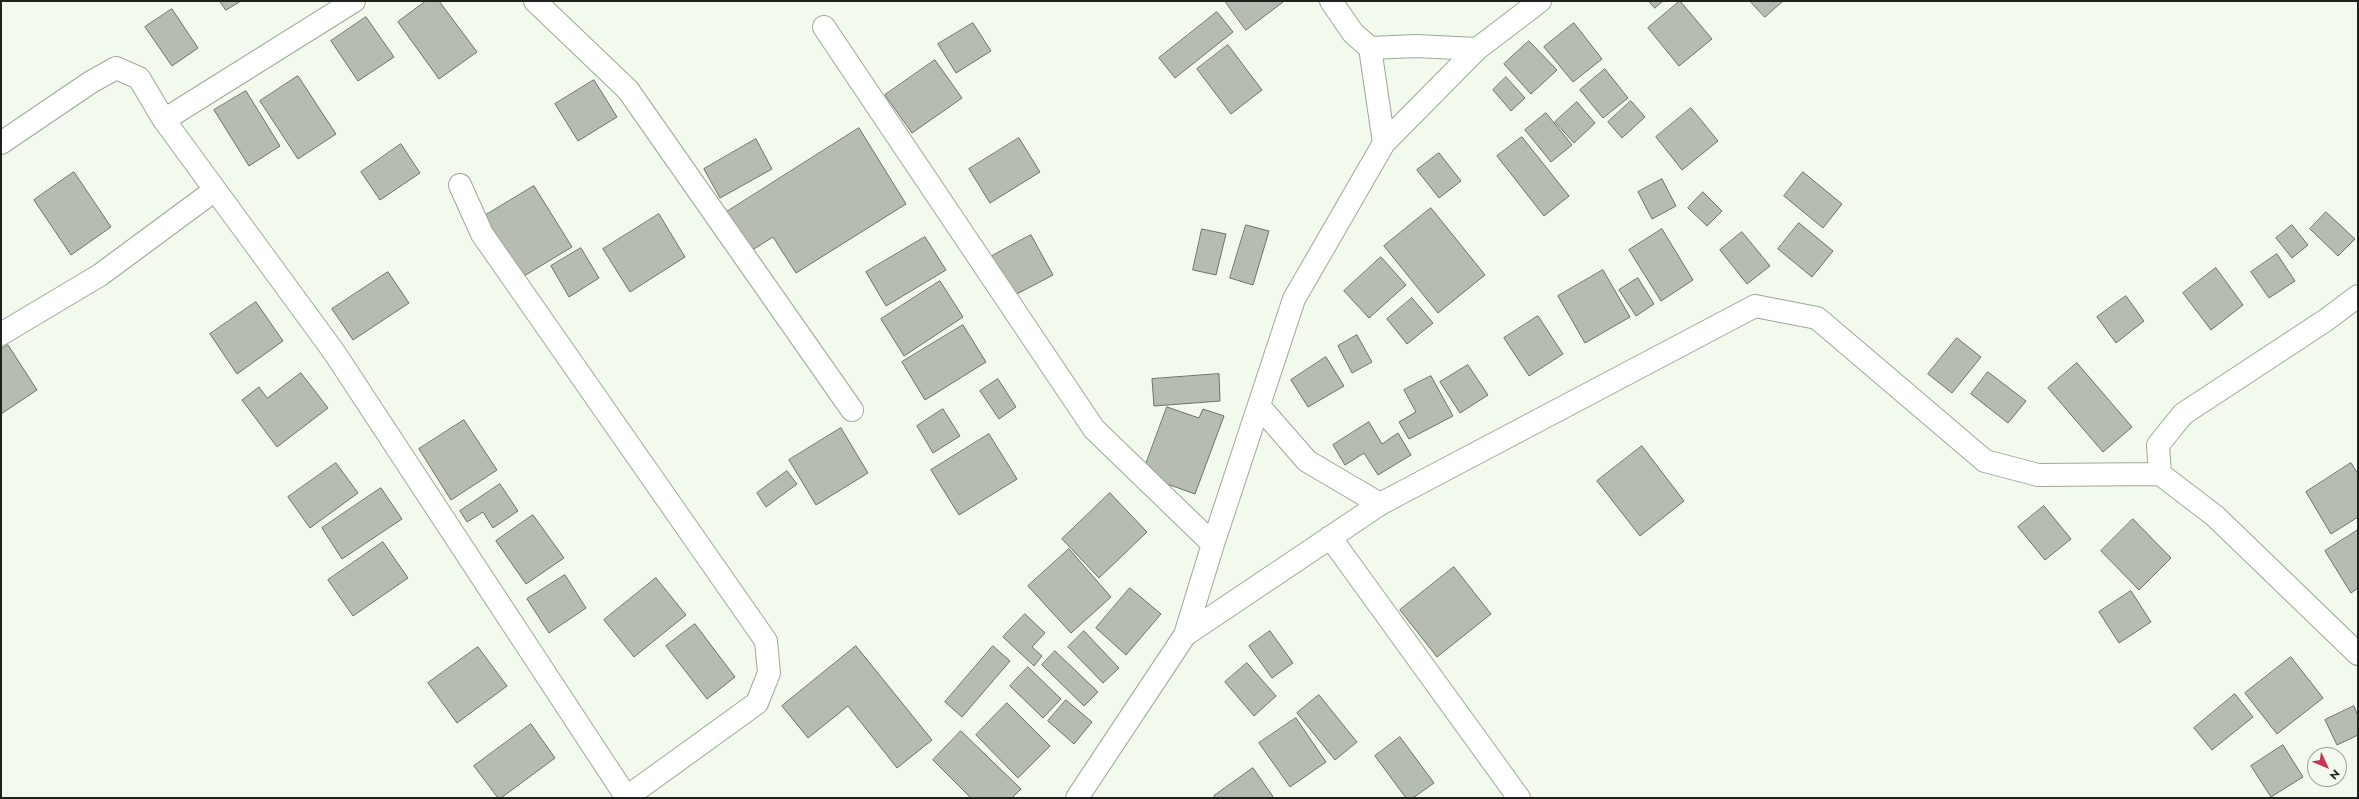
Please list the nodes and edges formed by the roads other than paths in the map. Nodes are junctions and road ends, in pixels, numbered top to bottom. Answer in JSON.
{"nodes":[{"id":1,"x":354,"y":1,"type":"edge"},
{"id":2,"x":535,"y":1,"type":"edge"},
{"id":3,"x":1331,"y":1,"type":"edge"},
{"id":4,"x":1540,"y":1,"type":"edge"},
{"id":5,"x":824,"y":27,"type":"dead end"},
{"id":6,"x":1370,"y":48,"type":"junction"},
{"id":7,"x":1477,"y":49,"type":"junction"},
{"id":8,"x":164,"y":120,"type":"junction"},
{"id":9,"x":1,"y":143,"type":"edge"},
{"id":10,"x":1384,"y":143,"type":"junction"},
{"id":11,"x":460,"y":185,"type":"dead end"},
{"id":12,"x":215,"y":190,"type":"junction"},
{"id":13,"x":2358,"y":296,"type":"edge"},
{"id":14,"x":1,"y":334,"type":"edge"},
{"id":15,"x":1259,"y":406,"type":"junction"},
{"id":16,"x":852,"y":410,"type":"dead end"},
{"id":17,"x":2160,"y":474,"type":"junction"},
{"id":18,"x":1380,"y":504,"type":"junction"},
{"id":19,"x":1330,"y":537,"type":"junction"},
{"id":20,"x":1212,"y":544,"type":"junction"},
{"id":21,"x":1185,"y":635,"type":"junction"},
{"id":22,"x":2358,"y":654,"type":"edge"},
{"id":23,"x":627,"y":798,"type":"edge"},
{"id":24,"x":1077,"y":798,"type":"edge"},
{"id":25,"x":1519,"y":798,"type":"edge"}],
"edges":[{"from":1,"to":8,"type":"street"},
{"from":2,"to":16,"type":"street"},
{"from":3,"to":6,"type":"street"},
{"from":4,"to":7,"type":"street"},
{"from":5,"to":20,"type":"street"},
{"from":6,"to":7,"type":"street"},
{"from":6,"to":10,"type":"street"},
{"from":7,"to":10,"type":"street"},
{"from":8,"to":9,"type":"street"},
{"from":8,"to":12,"type":"street"},
{"from":10,"to":15,"type":"street"},
{"from":11,"to":23,"type":"street"},
{"from":12,"to":14,"type":"street"},
{"from":12,"to":23,"type":"street"},
{"from":13,"to":17,"type":"street"},
{"from":15,"to":18,"type":"street"},
{"from":15,"to":20,"type":"street"},
{"from":17,"to":18,"type":"street"},
{"from":17,"to":22,"type":"street"},
{"from":18,"to":19,"type":"street"},
{"from":19,"to":21,"type":"street"},
{"from":19,"to":25,"type":"street"},
{"from":20,"to":21,"type":"street"},
{"from":21,"to":24,"type":"street"}]}
